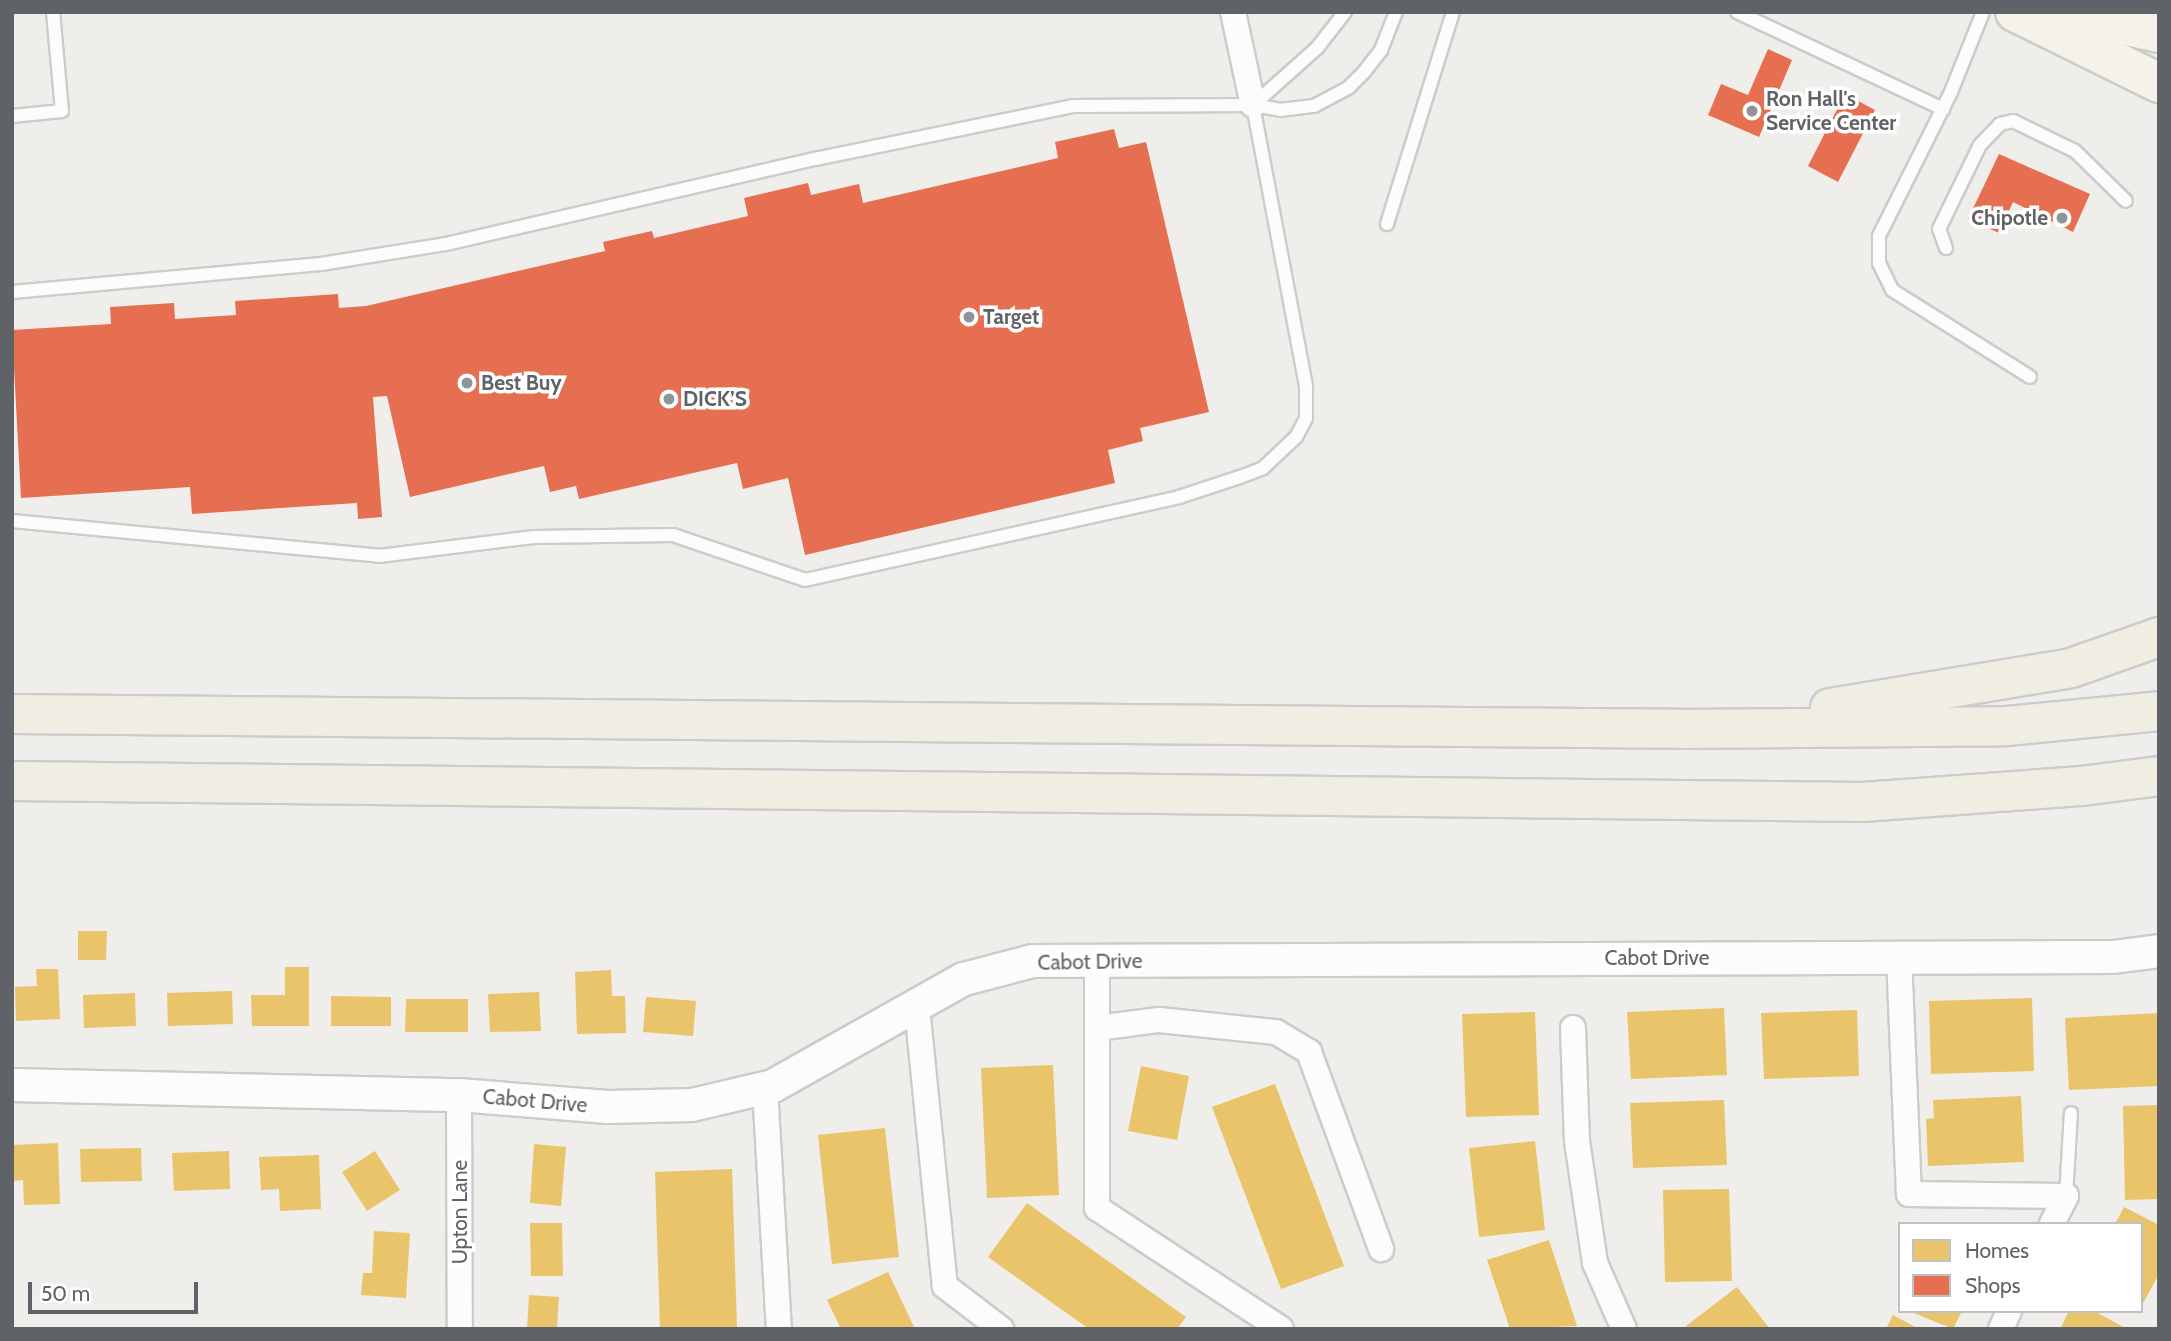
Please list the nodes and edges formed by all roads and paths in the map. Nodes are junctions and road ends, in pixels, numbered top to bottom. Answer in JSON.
{"nodes":[{"id":1,"x":53,"y":12,"type":"edge"},
{"id":2,"x":1233,"y":12,"type":"edge"},
{"id":3,"x":1345,"y":12,"type":"edge"},
{"id":4,"x":1396,"y":12,"type":"edge"},
{"id":5,"x":1453,"y":12,"type":"edge"},
{"id":6,"x":1737,"y":12,"type":"edge"},
{"id":7,"x":1983,"y":12,"type":"edge"},
{"id":8,"x":2015,"y":12,"type":"edge"},
{"id":9,"x":2063,"y":12,"type":"edge"},
{"id":10,"x":2159,"y":33,"type":"edge"},
{"id":11,"x":2159,"y":83,"type":"edge"},
{"id":12,"x":1252,"y":105,"type":"junction"},
{"id":13,"x":1943,"y":109,"type":"junction"},
{"id":14,"x":12,"y":116,"type":"edge"},
{"id":15,"x":2126,"y":201,"type":"dead end"},
{"id":16,"x":1387,"y":224,"type":"dead end"},
{"id":17,"x":1946,"y":248,"type":"dead end"},
{"id":18,"x":12,"y":292,"type":"edge"},
{"id":19,"x":2030,"y":377,"type":"dead end"},
{"id":20,"x":12,"y":521,"type":"edge"},
{"id":21,"x":2159,"y":637,"type":"edge"},
{"id":22,"x":2159,"y":711,"type":"edge"},
{"id":23,"x":12,"y":714,"type":"edge"},
{"id":24,"x":1681,"y":729,"type":"junction"},
{"id":25,"x":2159,"y":776,"type":"edge"},
{"id":26,"x":12,"y":781,"type":"edge"},
{"id":27,"x":2082,"y":786,"type":"junction"},
{"id":28,"x":2159,"y":790,"type":"edge"},
{"id":29,"x":2159,"y":951,"type":"edge"},
{"id":30,"x":1899,"y":957,"type":"junction"},
{"id":31,"x":1097,"y":961,"type":"junction"},
{"id":32,"x":917,"y":1007,"type":"junction"},
{"id":33,"x":1097,"y":1028,"type":"junction"},
{"id":34,"x":1573,"y":1028,"type":"dead end"},
{"id":35,"x":12,"y":1085,"type":"edge"},
{"id":36,"x":765,"y":1088,"type":"junction"},
{"id":37,"x":459,"y":1095,"type":"junction"},
{"id":38,"x":2071,"y":1113,"type":"dead end"},
{"id":39,"x":2066,"y":1196,"type":"junction"},
{"id":40,"x":2053,"y":1222,"type":"edge"},
{"id":41,"x":1381,"y":1249,"type":"dead end"},
{"id":42,"x":2008,"y":1313,"type":"edge"},
{"id":43,"x":460,"y":1329,"type":"edge"},
{"id":44,"x":779,"y":1329,"type":"edge"},
{"id":45,"x":1001,"y":1329,"type":"edge"},
{"id":46,"x":1281,"y":1329,"type":"edge"},
{"id":47,"x":1624,"y":1329,"type":"edge"},
{"id":48,"x":2001,"y":1329,"type":"edge"}],
"edges":[{"from":1,"to":14,"type":"lane"},
{"from":2,"to":12,"type":"street"},
{"from":3,"to":12,"type":"lane"},
{"from":4,"to":12,"type":"lane"},
{"from":5,"to":16,"type":"lane"},
{"from":6,"to":13,"type":"lane"},
{"from":7,"to":13,"type":"lane"},
{"from":8,"to":11,"type":"main road"},
{"from":9,"to":10,"type":"main road"},
{"from":12,"to":18,"type":"lane"},
{"from":12,"to":20,"type":"lane"},
{"from":13,"to":19,"type":"lane"},
{"from":15,"to":17,"type":"lane"},
{"from":21,"to":24,"type":"highway"},
{"from":22,"to":24,"type":"highway"},
{"from":23,"to":24,"type":"highway"},
{"from":25,"to":27,"type":"highway"},
{"from":26,"to":27,"type":"highway"},
{"from":27,"to":28,"type":"highway"},
{"from":29,"to":30,"type":"street","name":"Cabot Drive"},
{"from":30,"to":31,"type":"street","name":"Cabot Drive"},
{"from":30,"to":39,"type":"street"},
{"from":31,"to":32,"type":"street","name":"Cabot Drive"},
{"from":31,"to":33,"type":"street"},
{"from":32,"to":36,"type":"street","name":"Cabot Drive"},
{"from":32,"to":45,"type":"street"},
{"from":33,"to":41,"type":"street"},
{"from":33,"to":46,"type":"street"},
{"from":34,"to":47,"type":"street"},
{"from":35,"to":37,"type":"street","name":"Cabot Drive"},
{"from":36,"to":37,"type":"street","name":"Cabot Drive"},
{"from":36,"to":44,"type":"street"},
{"from":37,"to":43,"type":"street","name":"Upton Lane"},
{"from":38,"to":39,"type":"lane"},
{"from":39,"to":40,"type":"street"},
{"from":42,"to":48,"type":"street"}]}
